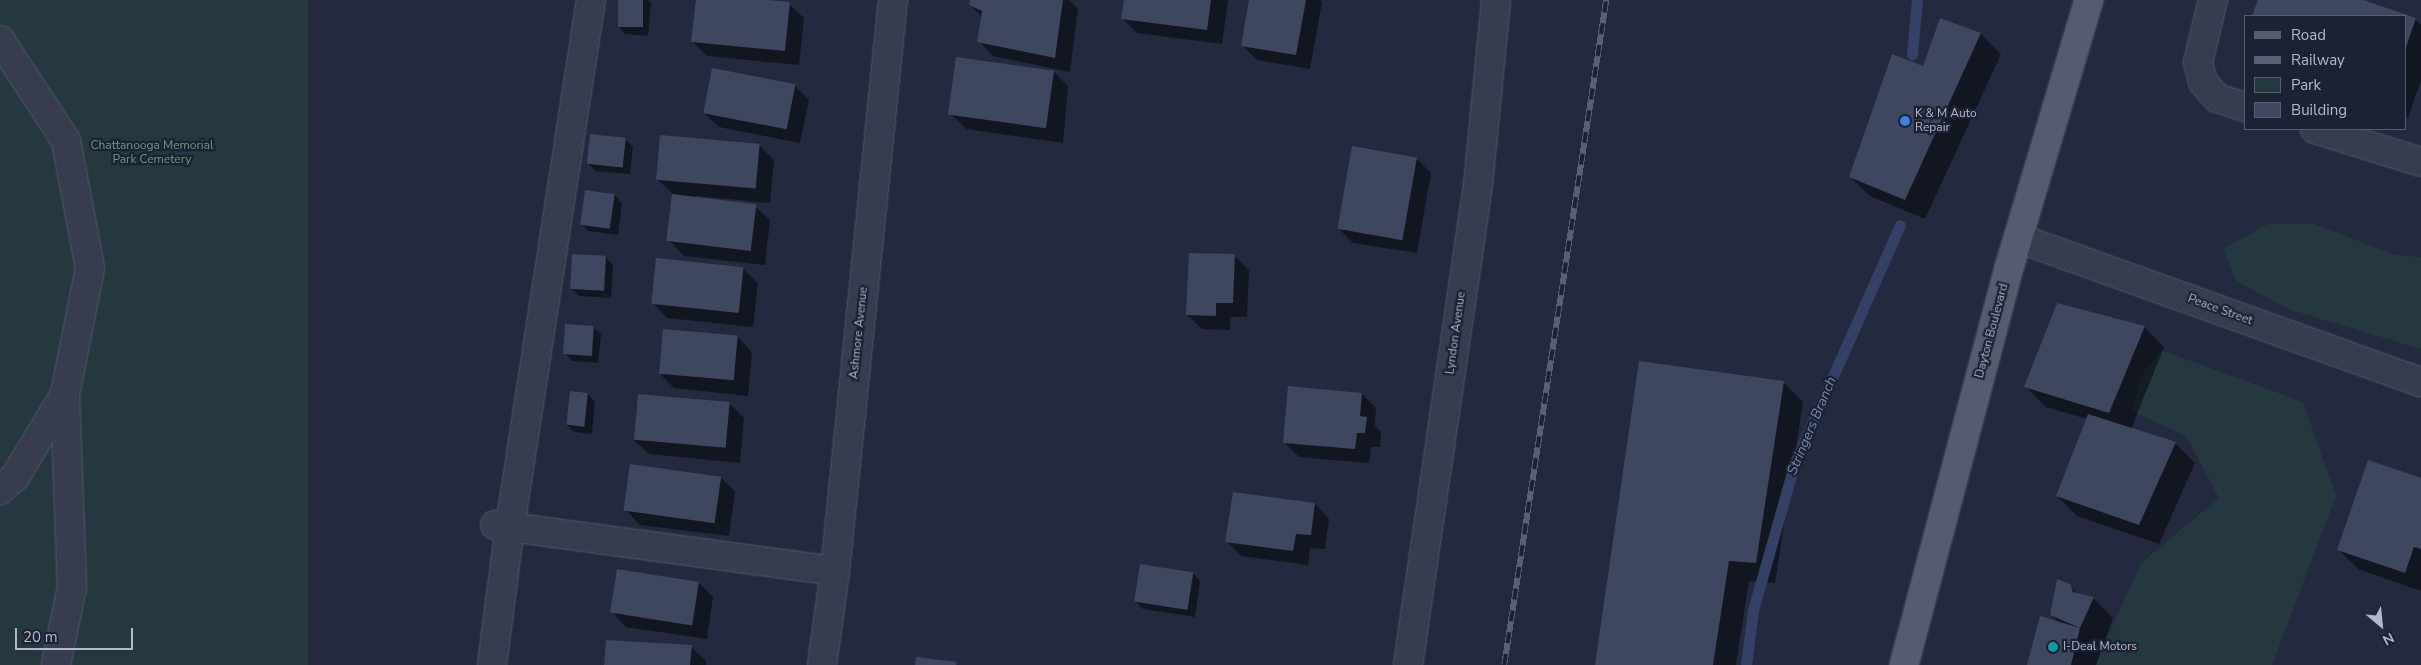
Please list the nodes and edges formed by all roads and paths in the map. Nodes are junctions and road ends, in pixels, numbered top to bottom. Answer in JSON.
{"nodes":[{"id":1,"x":591,"y":0,"type":"edge"},
{"id":2,"x":893,"y":0,"type":"edge"},
{"id":3,"x":1496,"y":0,"type":"edge"},
{"id":4,"x":2089,"y":0,"type":"edge"},
{"id":5,"x":2213,"y":0,"type":"edge"},
{"id":6,"x":0,"y":40,"type":"edge"},
{"id":7,"x":2244,"y":106,"type":"edge"},
{"id":8,"x":2318,"y":130,"type":"edge"},
{"id":9,"x":2421,"y":162,"type":"edge"},
{"id":10,"x":2018,"y":238,"type":"junction"},
{"id":11,"x":2421,"y":382,"type":"edge"},
{"id":12,"x":64,"y":394,"type":"junction"},
{"id":13,"x":0,"y":490,"type":"edge"},
{"id":14,"x":502,"y":525,"type":"junction"},
{"id":15,"x":835,"y":571,"type":"junction"},
{"id":16,"x":56,"y":665,"type":"edge"},
{"id":17,"x":492,"y":665,"type":"edge"},
{"id":18,"x":822,"y":665,"type":"edge"},
{"id":19,"x":1408,"y":665,"type":"edge"},
{"id":20,"x":1904,"y":665,"type":"edge"}],
"edges":[{"from":1,"to":14,"type":"street"},
{"from":2,"to":15,"type":"street","name":"Ashmore Avenue"},
{"from":3,"to":19,"type":"street","name":"Lyndon Avenue"},
{"from":4,"to":10,"type":"main road","name":"Dayton Boulevard"},
{"from":5,"to":7,"type":"street"},
{"from":6,"to":12,"type":"street"},
{"from":8,"to":9,"type":"street"},
{"from":10,"to":11,"type":"street","name":"Peace Street"},
{"from":10,"to":20,"type":"main road","name":"Dayton Boulevard"},
{"from":12,"to":13,"type":"street"},
{"from":12,"to":16,"type":"street"},
{"from":14,"to":15,"type":"street"},
{"from":14,"to":17,"type":"street"},
{"from":15,"to":18,"type":"street","name":"Ashmore Avenue"}]}
